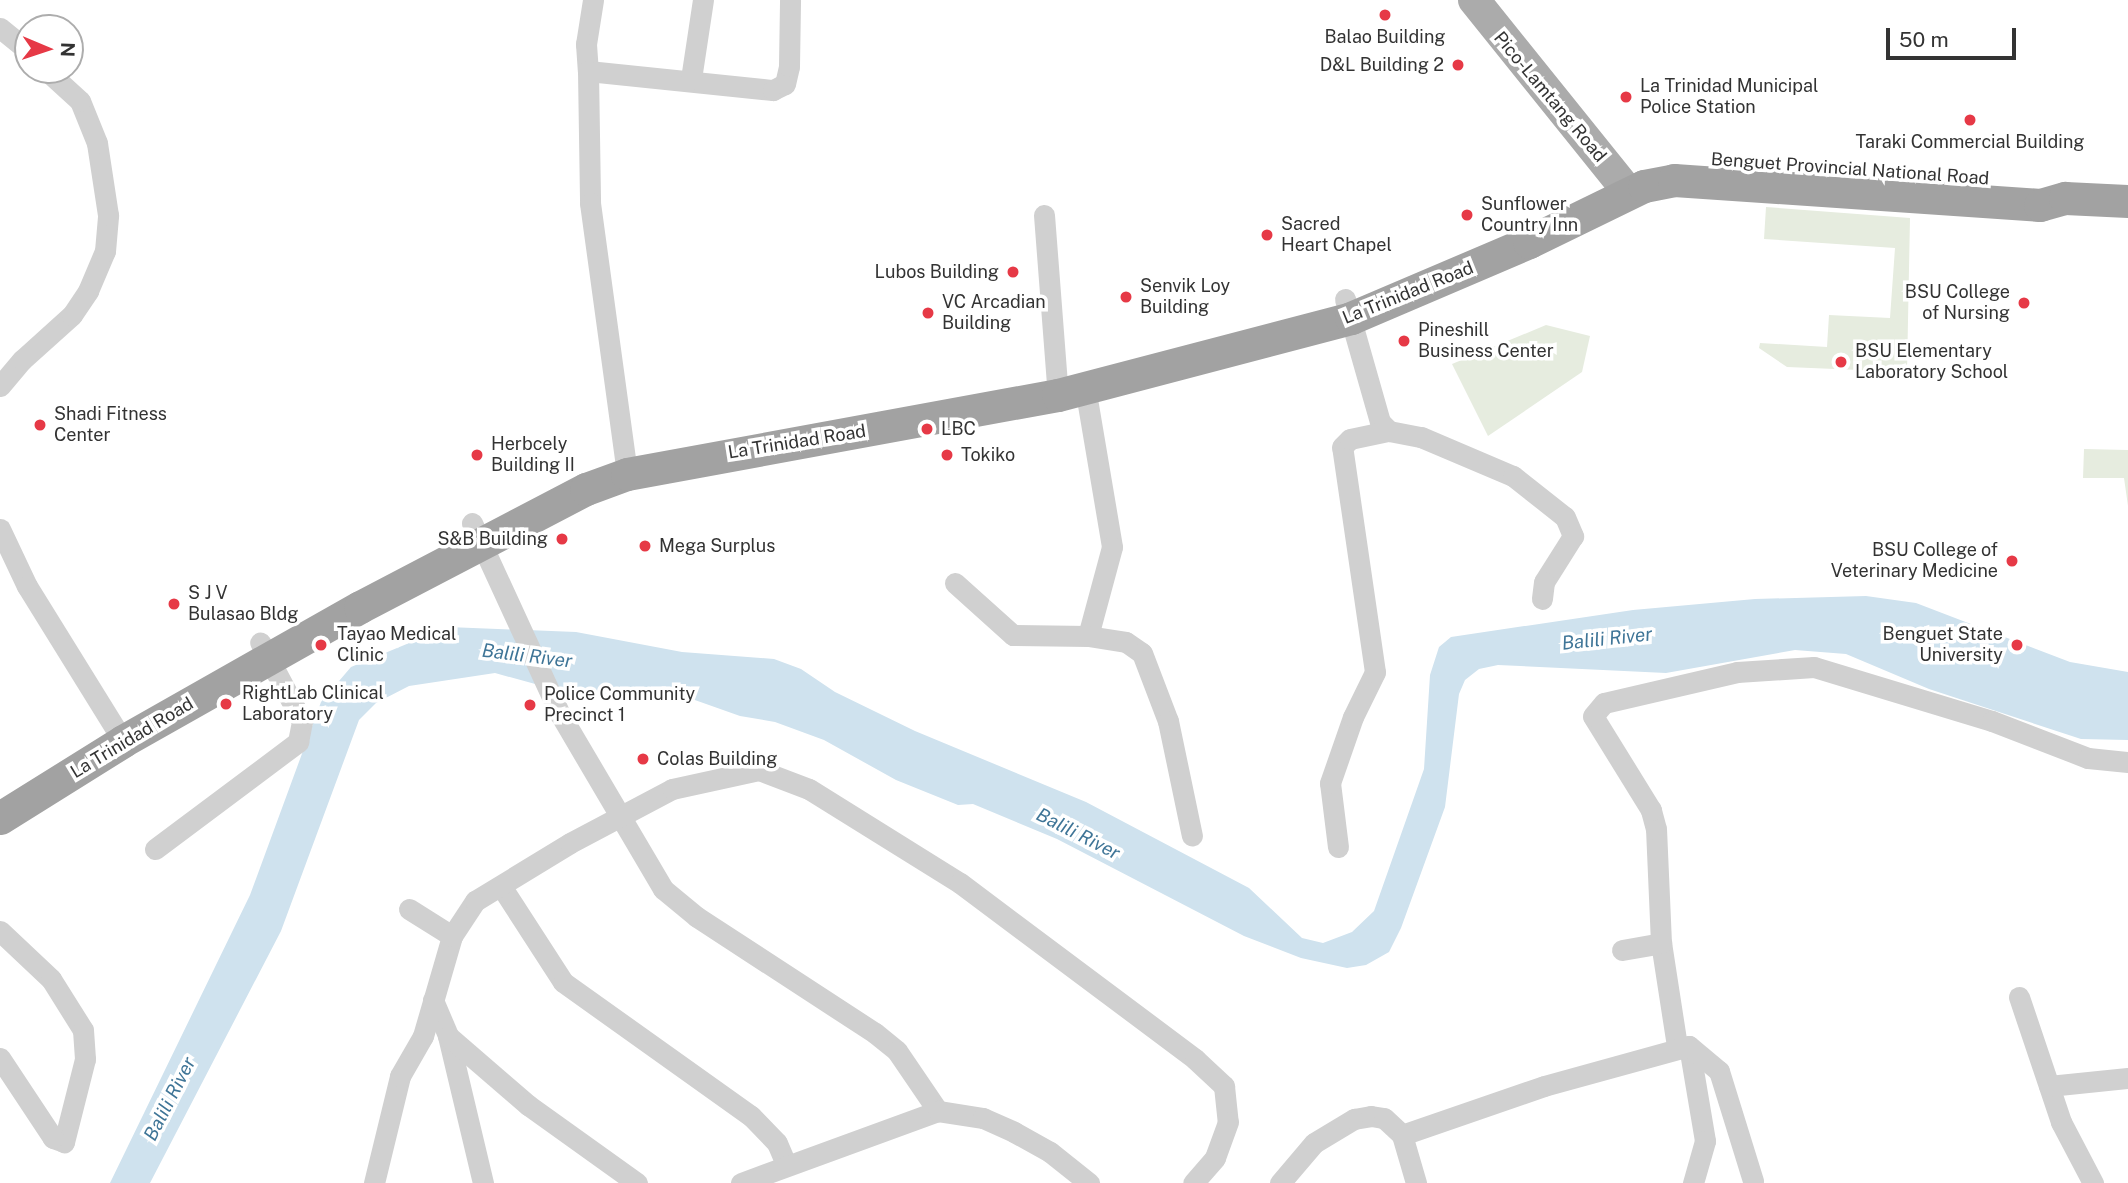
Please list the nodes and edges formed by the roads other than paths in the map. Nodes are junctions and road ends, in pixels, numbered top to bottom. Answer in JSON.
{"nodes":[{"id":1,"x":593,"y":0,"type":"edge"},
{"id":2,"x":703,"y":0,"type":"edge"},
{"id":3,"x":790,"y":0,"type":"edge"},
{"id":4,"x":1474,"y":0,"type":"edge"},
{"id":5,"x":1494,"y":0,"type":"edge"},
{"id":6,"x":0,"y":28,"type":"edge"},
{"id":7,"x":14,"y":40,"type":"edge"},
{"id":8,"x":588,"y":71,"type":"junction"},
{"id":9,"x":691,"y":79,"type":"junction"},
{"id":10,"x":61,"y":84,"type":"edge"},
{"id":11,"x":1631,"y":183,"type":"junction"},
{"id":12,"x":2128,"y":201,"type":"edge"},
{"id":13,"x":1044,"y":215,"type":"dead end"},
{"id":14,"x":1348,"y":309,"type":"junction"},
{"id":15,"x":0,"y":386,"type":"edge"},
{"id":16,"x":1066,"y":386,"type":"junction"},
{"id":17,"x":1389,"y":431,"type":"junction"},
{"id":18,"x":625,"y":465,"type":"junction"},
{"id":19,"x":0,"y":529,"type":"edge"},
{"id":20,"x":477,"y":533,"type":"junction"},
{"id":21,"x":955,"y":583,"type":"dead end"},
{"id":22,"x":1542,"y":599,"type":"dead end"},
{"id":23,"x":1088,"y":636,"type":"junction"},
{"id":24,"x":265,"y":650,"type":"junction"},
{"id":25,"x":118,"y":732,"type":"junction"},
{"id":26,"x":2128,"y":762,"type":"edge"},
{"id":27,"x":0,"y":794,"type":"edge"},
{"id":28,"x":618,"y":816,"type":"junction"},
{"id":29,"x":0,"y":818,"type":"edge"},
{"id":30,"x":1192,"y":836,"type":"dead end"},
{"id":31,"x":1338,"y":847,"type":"dead end"},
{"id":32,"x":155,"y":849,"type":"dead end"},
{"id":33,"x":501,"y":886,"type":"junction"},
{"id":34,"x":409,"y":909,"type":"dead end"},
{"id":35,"x":0,"y":931,"type":"edge"},
{"id":36,"x":452,"y":936,"type":"junction"},
{"id":37,"x":1661,"y":943,"type":"junction"},
{"id":38,"x":1622,"y":950,"type":"dead end"},
{"id":39,"x":2019,"y":997,"type":"dead end"},
{"id":40,"x":433,"y":1000,"type":"junction"},
{"id":41,"x":448,"y":1036,"type":"junction"},
{"id":42,"x":1683,"y":1046,"type":"junction"},
{"id":43,"x":0,"y":1058,"type":"edge"},
{"id":44,"x":2128,"y":1078,"type":"edge"},
{"id":45,"x":2049,"y":1086,"type":"junction"},
{"id":46,"x":938,"y":1111,"type":"junction"},
{"id":47,"x":1402,"y":1135,"type":"junction"},
{"id":48,"x":786,"y":1164,"type":"junction"},
{"id":49,"x":1753,"y":1181,"type":"dead end"},
{"id":50,"x":374,"y":1183,"type":"edge"},
{"id":51,"x":483,"y":1183,"type":"edge"},
{"id":52,"x":637,"y":1183,"type":"edge"},
{"id":53,"x":741,"y":1183,"type":"edge"},
{"id":54,"x":1089,"y":1183,"type":"edge"},
{"id":55,"x":1193,"y":1183,"type":"edge"},
{"id":56,"x":1280,"y":1183,"type":"edge"},
{"id":57,"x":1416,"y":1183,"type":"edge"},
{"id":58,"x":1693,"y":1183,"type":"edge"},
{"id":59,"x":2093,"y":1183,"type":"edge"}],
"edges":[{"from":1,"to":8,"type":"street"},
{"from":2,"to":9,"type":"street"},
{"from":3,"to":9,"type":"street"},
{"from":4,"to":11,"type":"main road","name":"Pico-Lamtang Road"},
{"from":5,"to":11,"type":"main road","name":"Pico-Lamtang Road"},
{"from":6,"to":7,"type":"street"},
{"from":8,"to":9,"type":"street"},
{"from":8,"to":18,"type":"street"},
{"from":10,"to":15,"type":"street"},
{"from":11,"to":12,"type":"highway","name":"Benguet Provincial National Road"},
{"from":11,"to":14,"type":"highway","name":"La Trinidad Road"},
{"from":13,"to":16,"type":"street"},
{"from":14,"to":16,"type":"highway","name":"La Trinidad Road"},
{"from":14,"to":17,"type":"street"},
{"from":16,"to":18,"type":"highway","name":"La Trinidad Road"},
{"from":16,"to":23,"type":"street"},
{"from":17,"to":22,"type":"street"},
{"from":17,"to":31,"type":"street"},
{"from":18,"to":20,"type":"highway","name":"La Trinidad Road"},
{"from":19,"to":25,"type":"street"},
{"from":20,"to":24,"type":"highway","name":"La Trinidad Road"},
{"from":20,"to":28,"type":"street"},
{"from":21,"to":23,"type":"street"},
{"from":23,"to":30,"type":"street"},
{"from":24,"to":25,"type":"highway","name":"La Trinidad Road"},
{"from":24,"to":32,"type":"street"},
{"from":25,"to":27,"type":"highway","name":"La Trinidad Road"},
{"from":25,"to":29,"type":"highway","name":"La Trinidad Road"},
{"from":26,"to":37,"type":"street"},
{"from":28,"to":33,"type":"street"},
{"from":28,"to":46,"type":"street"},
{"from":28,"to":55,"type":"street"},
{"from":33,"to":36,"type":"street"},
{"from":33,"to":48,"type":"street"},
{"from":34,"to":36,"type":"street"},
{"from":35,"to":43,"type":"street"},
{"from":36,"to":40,"type":"street"},
{"from":37,"to":38,"type":"street"},
{"from":37,"to":42,"type":"street"},
{"from":39,"to":45,"type":"street"},
{"from":40,"to":41,"type":"street"},
{"from":40,"to":50,"type":"street"},
{"from":41,"to":51,"type":"street"},
{"from":41,"to":52,"type":"street"},
{"from":42,"to":47,"type":"street"},
{"from":42,"to":49,"type":"street"},
{"from":42,"to":58,"type":"street"},
{"from":44,"to":45,"type":"street"},
{"from":45,"to":59,"type":"street"},
{"from":46,"to":48,"type":"street"},
{"from":46,"to":54,"type":"street"},
{"from":47,"to":56,"type":"street"},
{"from":47,"to":57,"type":"street"},
{"from":48,"to":53,"type":"street"}]}
